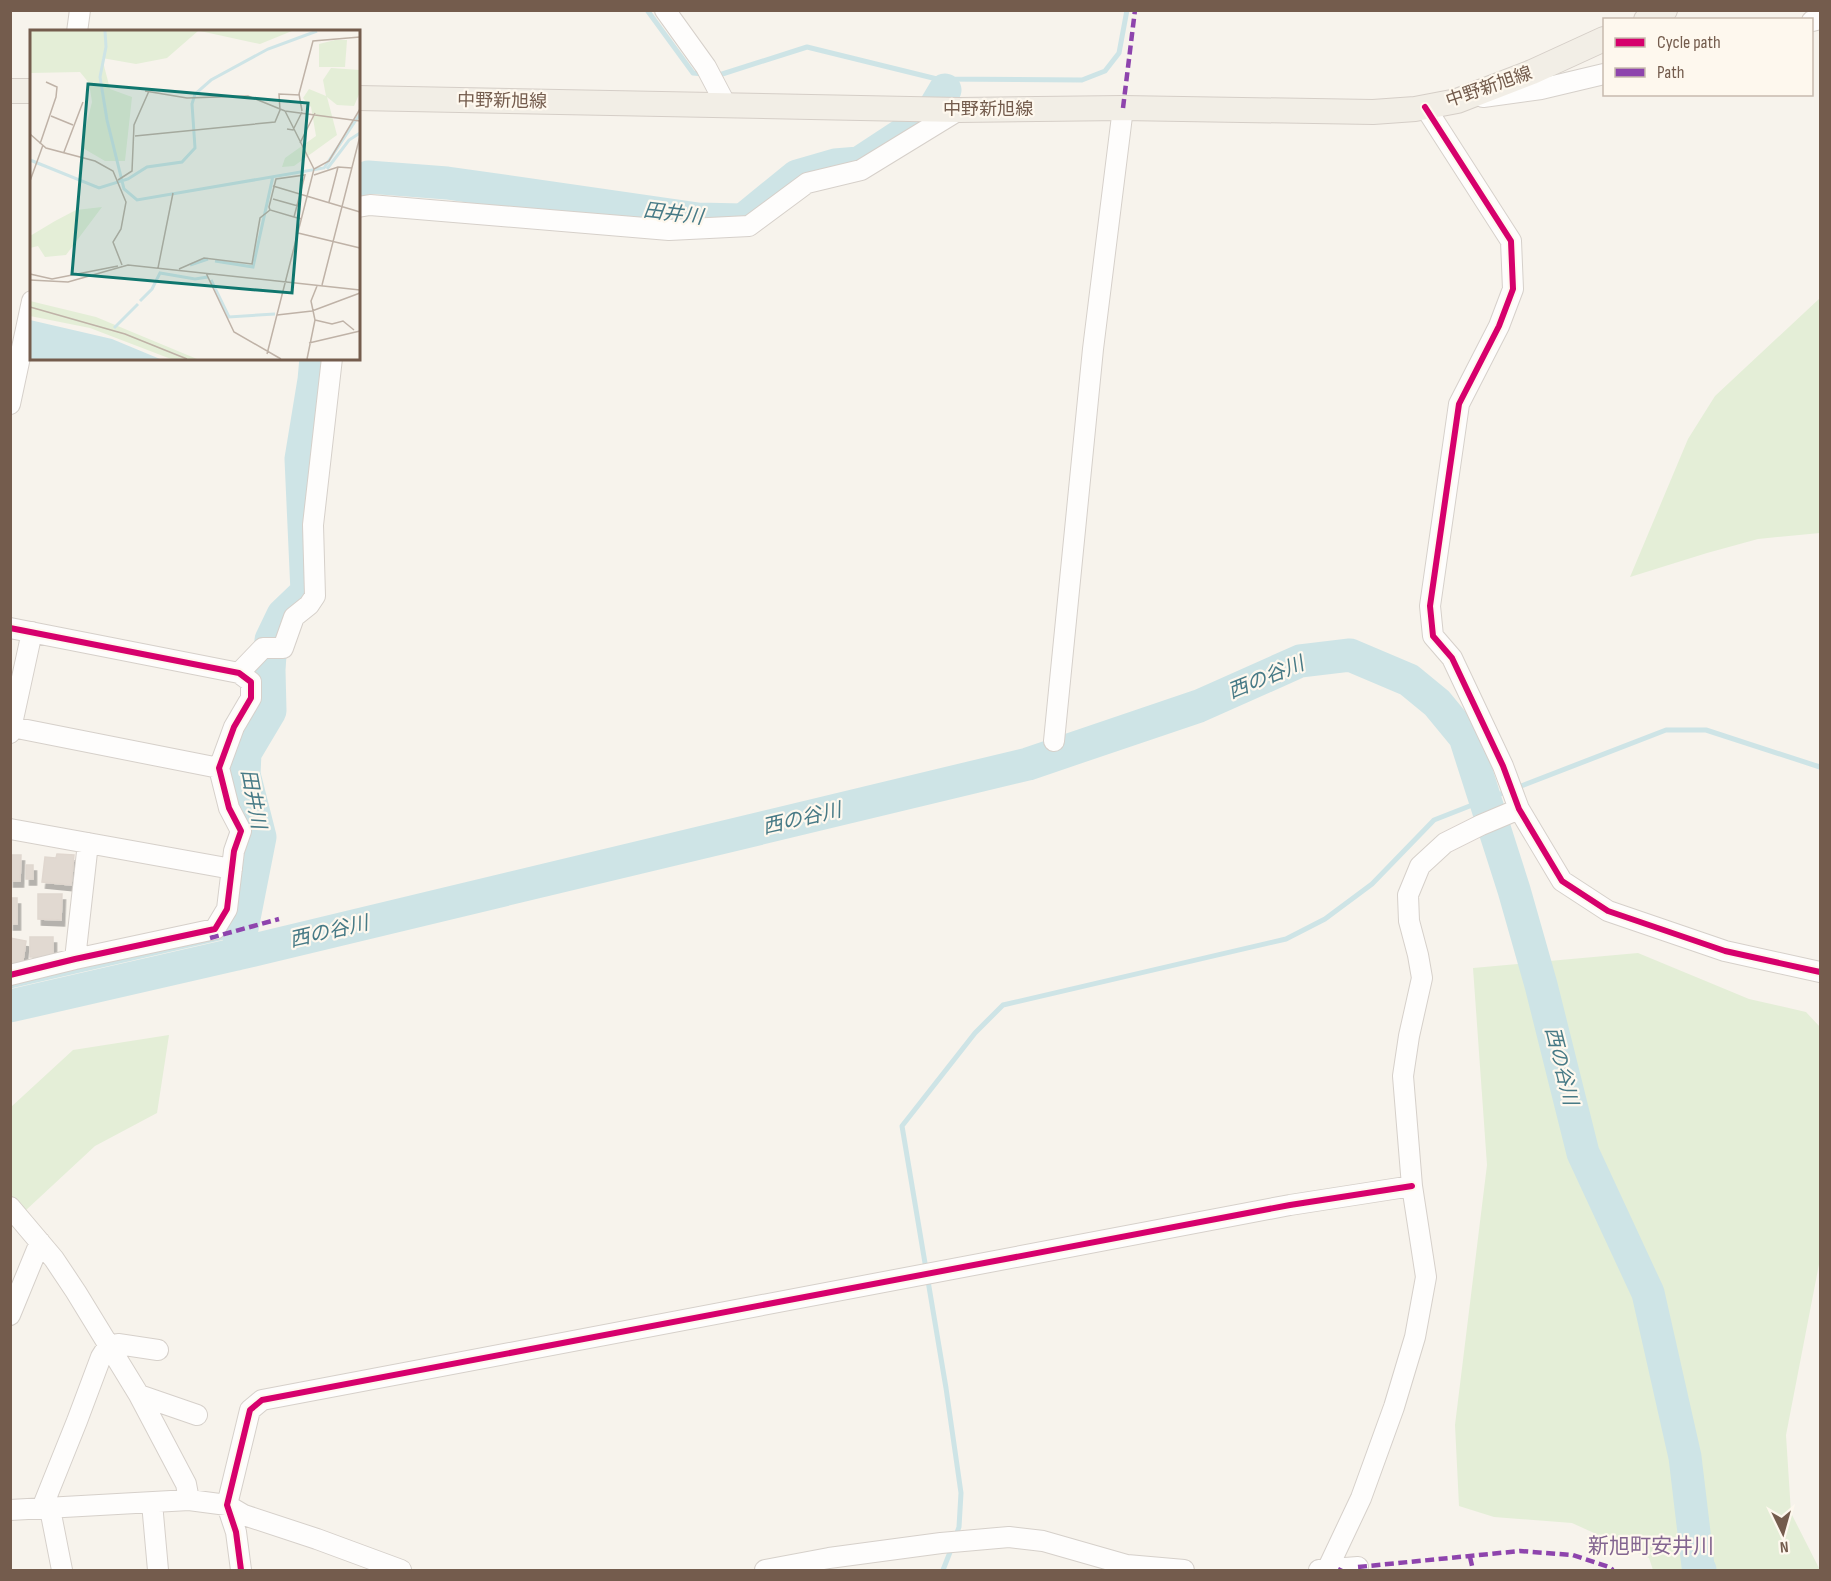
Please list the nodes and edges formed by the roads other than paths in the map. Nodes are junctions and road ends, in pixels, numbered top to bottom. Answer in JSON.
{"nodes":[{"id":1,"x":80,"y":10,"type":"edge"},
{"id":2,"x":665,"y":10,"type":"edge"},
{"id":3,"x":1665,"y":10,"type":"edge"},
{"id":4,"x":1650,"y":18,"type":"edge"},
{"id":5,"x":77,"y":30,"type":"edge"},
{"id":6,"x":1603,"y":40,"type":"edge"},
{"id":7,"x":1603,"y":74,"type":"edge"},
{"id":8,"x":10,"y":91,"type":"edge"},
{"id":9,"x":30,"y":91,"type":"edge"},
{"id":10,"x":360,"y":98,"type":"edge"},
{"id":11,"x":1457,"y":101,"type":"junction"},
{"id":12,"x":726,"y":105,"type":"junction"},
{"id":13,"x":1425,"y":107,"type":"junction"},
{"id":14,"x":1123,"y":108,"type":"junction"},
{"id":15,"x":959,"y":110,"type":"junction"},
{"id":16,"x":360,"y":207,"type":"edge"},
{"id":17,"x":30,"y":310,"type":"edge"},
{"id":18,"x":332,"y":360,"type":"edge"},
{"id":19,"x":10,"y":404,"type":"edge"},
{"id":20,"x":10,"y":628,"type":"edge"},
{"id":21,"x":32,"y":632,"type":"junction"},
{"id":22,"x":238,"y":673,"type":"junction"},
{"id":23,"x":11,"y":730,"type":"edge"},
{"id":24,"x":1054,"y":741,"type":"dead end"},
{"id":25,"x":219,"y":768,"type":"junction"},
{"id":26,"x":1519,"y":809,"type":"junction"},
{"id":27,"x":10,"y":829,"type":"edge"},
{"id":28,"x":88,"y":843,"type":"junction"},
{"id":29,"x":232,"y":869,"type":"junction"},
{"id":30,"x":75,"y":959,"type":"junction"},
{"id":31,"x":1821,"y":972,"type":"edge"},
{"id":32,"x":10,"y":975,"type":"edge"},
{"id":33,"x":1412,"y":1186,"type":"junction"},
{"id":34,"x":10,"y":1207,"type":"edge"},
{"id":35,"x":40,"y":1242,"type":"junction"},
{"id":36,"x":10,"y":1315,"type":"edge"},
{"id":37,"x":108,"y":1346,"type":"junction"},
{"id":38,"x":158,"y":1350,"type":"dead end"},
{"id":39,"x":139,"y":1395,"type":"junction"},
{"id":40,"x":196,"y":1415,"type":"dead end"},
{"id":41,"x":189,"y":1500,"type":"junction"},
{"id":42,"x":152,"y":1503,"type":"junction"},
{"id":43,"x":227,"y":1505,"type":"junction"},
{"id":44,"x":46,"y":1508,"type":"junction"},
{"id":45,"x":10,"y":1510,"type":"edge"},
{"id":46,"x":1358,"y":1567,"type":"dead end"},
{"id":47,"x":62,"y":1570,"type":"edge"},
{"id":48,"x":158,"y":1570,"type":"edge"},
{"id":49,"x":241,"y":1570,"type":"edge"},
{"id":50,"x":401,"y":1570,"type":"edge"},
{"id":51,"x":765,"y":1570,"type":"edge"},
{"id":52,"x":1184,"y":1570,"type":"edge"},
{"id":53,"x":1323,"y":1570,"type":"edge"}],
"edges":[{"from":1,"to":5,"type":"street"},
{"from":2,"to":12,"type":"street"},
{"from":3,"to":4,"type":"main road"},
{"from":6,"to":11,"type":"main road","name":"中野新旭線"},
{"from":7,"to":11,"type":"street"},
{"from":8,"to":9,"type":"main road"},
{"from":10,"to":12,"type":"main road","name":"中野新旭線"},
{"from":11,"to":13,"type":"main road","name":"中野新旭線"},
{"from":12,"to":15,"type":"main road","name":"中野新旭線"},
{"from":13,"to":14,"type":"main road","name":"中野新旭線"},
{"from":13,"to":26,"type":"street"},
{"from":14,"to":15,"type":"main road","name":"中野新旭線"},
{"from":14,"to":24,"type":"street"},
{"from":15,"to":16,"type":"street"},
{"from":17,"to":19,"type":"street"},
{"from":18,"to":22,"type":"street"},
{"from":20,"to":21,"type":"street"},
{"from":21,"to":22,"type":"street"},
{"from":21,"to":23,"type":"street"},
{"from":22,"to":25,"type":"street"},
{"from":23,"to":25,"type":"street"},
{"from":25,"to":29,"type":"street"},
{"from":26,"to":31,"type":"street"},
{"from":26,"to":33,"type":"street"},
{"from":27,"to":28,"type":"street"},
{"from":28,"to":29,"type":"street"},
{"from":28,"to":30,"type":"street"},
{"from":29,"to":30,"type":"street"},
{"from":30,"to":32,"type":"street"},
{"from":33,"to":43,"type":"street"},
{"from":33,"to":53,"type":"street"},
{"from":34,"to":35,"type":"street"},
{"from":35,"to":36,"type":"street"},
{"from":35,"to":37,"type":"street"},
{"from":37,"to":38,"type":"street"},
{"from":37,"to":39,"type":"street"},
{"from":37,"to":44,"type":"street"},
{"from":39,"to":40,"type":"street"},
{"from":39,"to":41,"type":"street"},
{"from":41,"to":42,"type":"street"},
{"from":41,"to":43,"type":"street"},
{"from":42,"to":44,"type":"street"},
{"from":42,"to":48,"type":"street"},
{"from":43,"to":49,"type":"street"},
{"from":43,"to":50,"type":"street"},
{"from":44,"to":45,"type":"street"},
{"from":44,"to":47,"type":"street"},
{"from":46,"to":53,"type":"street"},
{"from":51,"to":52,"type":"street"}]}
